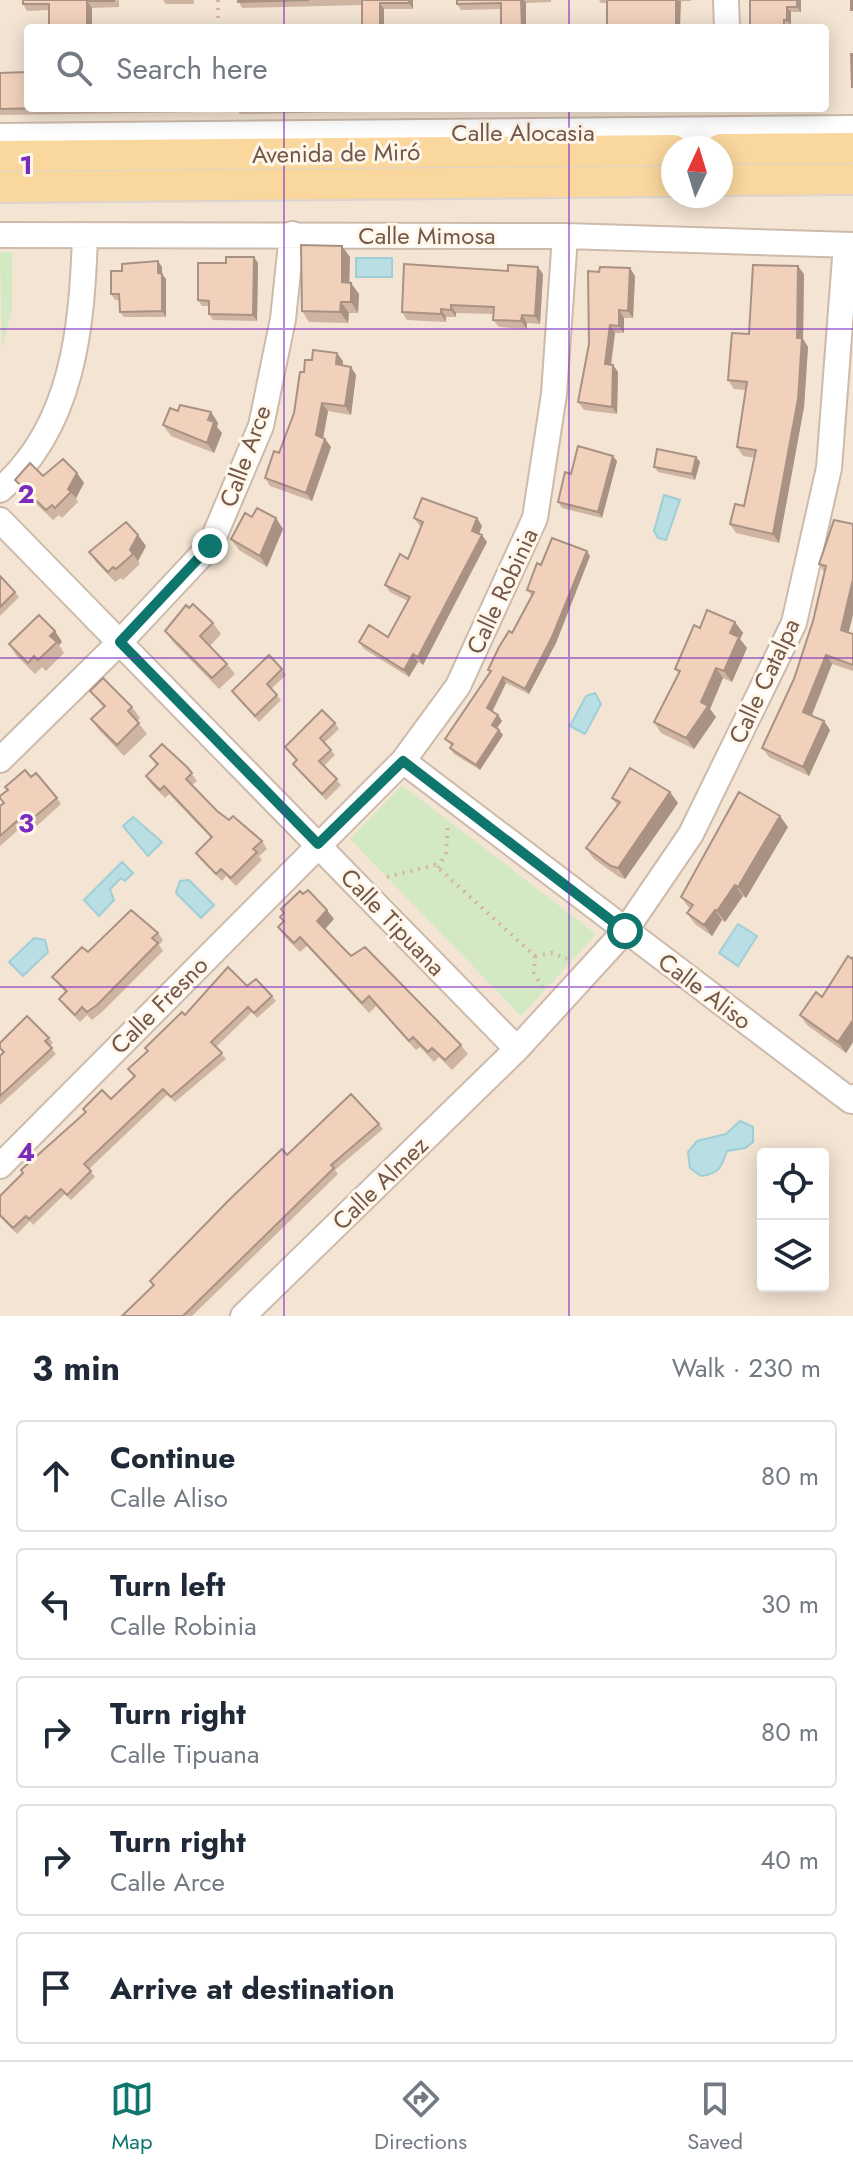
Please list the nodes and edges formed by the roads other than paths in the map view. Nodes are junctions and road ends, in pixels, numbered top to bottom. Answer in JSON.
{"nodes":[{"id":1,"x":726,"y":0,"type":"edge"},
{"id":2,"x":727,"y":24,"type":"edge"},
{"id":3,"x":853,"y":128,"type":"edge"},
{"id":4,"x":725,"y":129,"type":"edge"},
{"id":5,"x":0,"y":136,"type":"edge"},
{"id":6,"x":853,"y":148,"type":"edge"},
{"id":7,"x":661,"y":150,"type":"edge"},
{"id":8,"x":0,"y":156,"type":"edge"},
{"id":9,"x":853,"y":179,"type":"edge"},
{"id":10,"x":733,"y":180,"type":"edge"},
{"id":11,"x":661,"y":181,"type":"edge"},
{"id":12,"x":0,"y":187,"type":"edge"},
{"id":13,"x":292,"y":234,"type":"junction"},
{"id":14,"x":0,"y":235,"type":"edge"},
{"id":15,"x":85,"y":235,"type":"junction"},
{"id":16,"x":565,"y":236,"type":"junction"},
{"id":17,"x":850,"y":245,"type":"edge"},
{"id":18,"x":0,"y":490,"type":"edge"},
{"id":19,"x":0,"y":520,"type":"edge"},
{"id":20,"x":120,"y":642,"type":"junction"},
{"id":21,"x":0,"y":760,"type":"edge"},
{"id":22,"x":403,"y":761,"type":"junction"},
{"id":23,"x":318,"y":844,"type":"junction"},
{"id":24,"x":625,"y":931,"type":"junction"},
{"id":25,"x":517,"y":1049,"type":"junction"},
{"id":26,"x":853,"y":1097,"type":"edge"},
{"id":27,"x":0,"y":1166,"type":"edge"},
{"id":28,"x":243,"y":1316,"type":"edge"}],
"edges":[{"from":1,"to":2,"type":"street"},
{"from":3,"to":4,"type":"street","name":"Calle Alocasia"},
{"from":4,"to":5,"type":"street","name":"Calle Alocasia"},
{"from":4,"to":6,"type":"main road"},
{"from":7,"to":8,"type":"main road","name":"Avenida de Miró"},
{"from":9,"to":10,"type":"main road"},
{"from":11,"to":12,"type":"main road","name":"Avenida de Miró"},
{"from":13,"to":15,"type":"street","name":"Calle Mimosa"},
{"from":13,"to":16,"type":"street","name":"Calle Mimosa"},
{"from":13,"to":20,"type":"street","name":"Calle Arce"},
{"from":14,"to":15,"type":"street","name":"Calle Mimosa"},
{"from":15,"to":18,"type":"street"},
{"from":16,"to":17,"type":"street","name":"Calle Mimosa"},
{"from":16,"to":22,"type":"street","name":"Calle Robinia"},
{"from":17,"to":24,"type":"street","name":"Calle Catalpa"},
{"from":19,"to":20,"type":"street","name":"Calle Tipuana"},
{"from":20,"to":21,"type":"street","name":"Calle Arce"},
{"from":20,"to":23,"type":"street","name":"Calle Tipuana"},
{"from":22,"to":23,"type":"street","name":"Calle Robinia"},
{"from":22,"to":24,"type":"street","name":"Calle Aliso"},
{"from":23,"to":25,"type":"street","name":"Calle Tipuana"},
{"from":23,"to":27,"type":"street","name":"Calle Fresno"},
{"from":24,"to":25,"type":"street","name":"Calle Catalpa"},
{"from":24,"to":26,"type":"street","name":"Calle Aliso"},
{"from":25,"to":28,"type":"street","name":"Calle Almez"}]}
